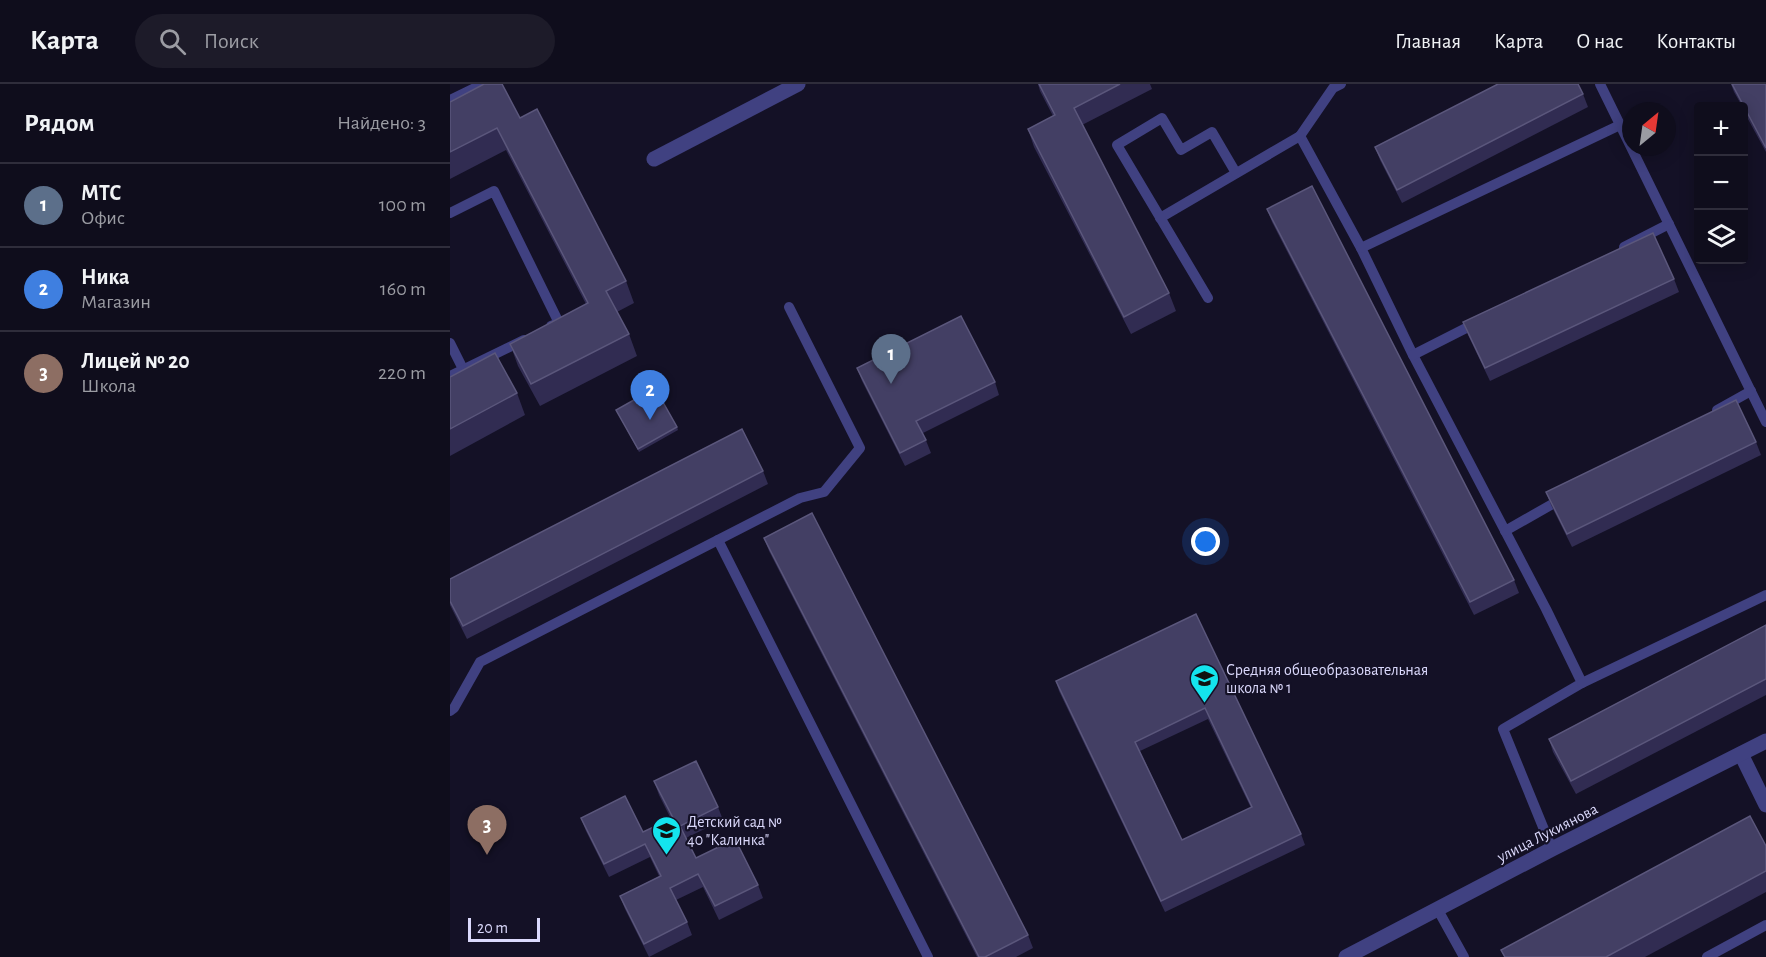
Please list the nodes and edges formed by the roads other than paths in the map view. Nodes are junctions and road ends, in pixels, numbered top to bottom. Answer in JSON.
{"nodes":[{"id":1,"x":483,"y":84,"type":"edge"},
{"id":2,"x":798,"y":84,"type":"edge"},
{"id":3,"x":1600,"y":84,"type":"edge"},
{"id":4,"x":1335,"y":85,"type":"edge"},
{"id":5,"x":450,"y":100,"type":"edge"},
{"id":6,"x":1620,"y":125,"type":"junction"},
{"id":7,"x":1300,"y":136,"type":"junction"},
{"id":8,"x":654,"y":159,"type":"dead end"},
{"id":9,"x":1236,"y":173,"type":"junction"},
{"id":10,"x":450,"y":213,"type":"edge"},
{"id":11,"x":1160,"y":218,"type":"junction"},
{"id":12,"x":1669,"y":224,"type":"junction"},
{"id":13,"x":1361,"y":248,"type":"junction"},
{"id":14,"x":1615,"y":252,"type":"edge"},
{"id":15,"x":1208,"y":298,"type":"dead end"},
{"id":16,"x":789,"y":307,"type":"dead end"},
{"id":17,"x":1487,"y":317,"type":"edge"},
{"id":18,"x":450,"y":343,"type":"edge"},
{"id":19,"x":1413,"y":355,"type":"junction"},
{"id":20,"x":463,"y":369,"type":"junction"},
{"id":21,"x":450,"y":376,"type":"edge"},
{"id":22,"x":1751,"y":391,"type":"junction"},
{"id":23,"x":1710,"y":414,"type":"edge"},
{"id":24,"x":1766,"y":422,"type":"edge"},
{"id":25,"x":1576,"y":490,"type":"edge"},
{"id":26,"x":1504,"y":531,"type":"junction"},
{"id":27,"x":718,"y":540,"type":"junction"},
{"id":28,"x":1766,"y":595,"type":"edge"},
{"id":29,"x":1582,"y":683,"type":"junction"},
{"id":30,"x":450,"y":711,"type":"edge"},
{"id":31,"x":1766,"y":741,"type":"edge"},
{"id":32,"x":1741,"y":754,"type":"junction"},
{"id":33,"x":1766,"y":805,"type":"edge"},
{"id":34,"x":1552,"y":849,"type":"junction"},
{"id":35,"x":1438,"y":910,"type":"junction"},
{"id":36,"x":1766,"y":925,"type":"edge"},
{"id":37,"x":928,"y":957,"type":"edge"},
{"id":38,"x":1346,"y":957,"type":"edge"},
{"id":39,"x":1464,"y":957,"type":"edge"},
{"id":40,"x":1707,"y":957,"type":"edge"}],
"edges":[{"from":1,"to":5,"type":"lane"},
{"from":2,"to":8,"type":"street"},
{"from":3,"to":6,"type":"lane"},
{"from":4,"to":7,"type":"lane"},
{"from":6,"to":12,"type":"lane"},
{"from":6,"to":13,"type":"lane"},
{"from":7,"to":9,"type":"lane"},
{"from":7,"to":13,"type":"lane"},
{"from":9,"to":11,"type":"lane"},
{"from":9,"to":11,"type":"lane"},
{"from":10,"to":20,"type":"lane"},
{"from":11,"to":15,"type":"lane"},
{"from":12,"to":14,"type":"lane"},
{"from":12,"to":22,"type":"lane"},
{"from":13,"to":19,"type":"lane"},
{"from":16,"to":27,"type":"lane"},
{"from":17,"to":19,"type":"lane"},
{"from":18,"to":20,"type":"lane"},
{"from":19,"to":26,"type":"lane"},
{"from":20,"to":21,"type":"lane"},
{"from":22,"to":23,"type":"lane"},
{"from":22,"to":24,"type":"lane"},
{"from":25,"to":26,"type":"lane"},
{"from":26,"to":29,"type":"lane"},
{"from":27,"to":30,"type":"lane"},
{"from":27,"to":37,"type":"lane"},
{"from":28,"to":29,"type":"lane"},
{"from":29,"to":34,"type":"lane"},
{"from":31,"to":32,"type":"street","name":"улица Лукиянова"},
{"from":32,"to":33,"type":"street"},
{"from":32,"to":34,"type":"street","name":"улица Лукиянова"},
{"from":34,"to":35,"type":"street","name":"улица Лукиянова"},
{"from":35,"to":38,"type":"street","name":"улица Лукиянова"},
{"from":35,"to":39,"type":"lane"},
{"from":36,"to":40,"type":"lane"}]}
